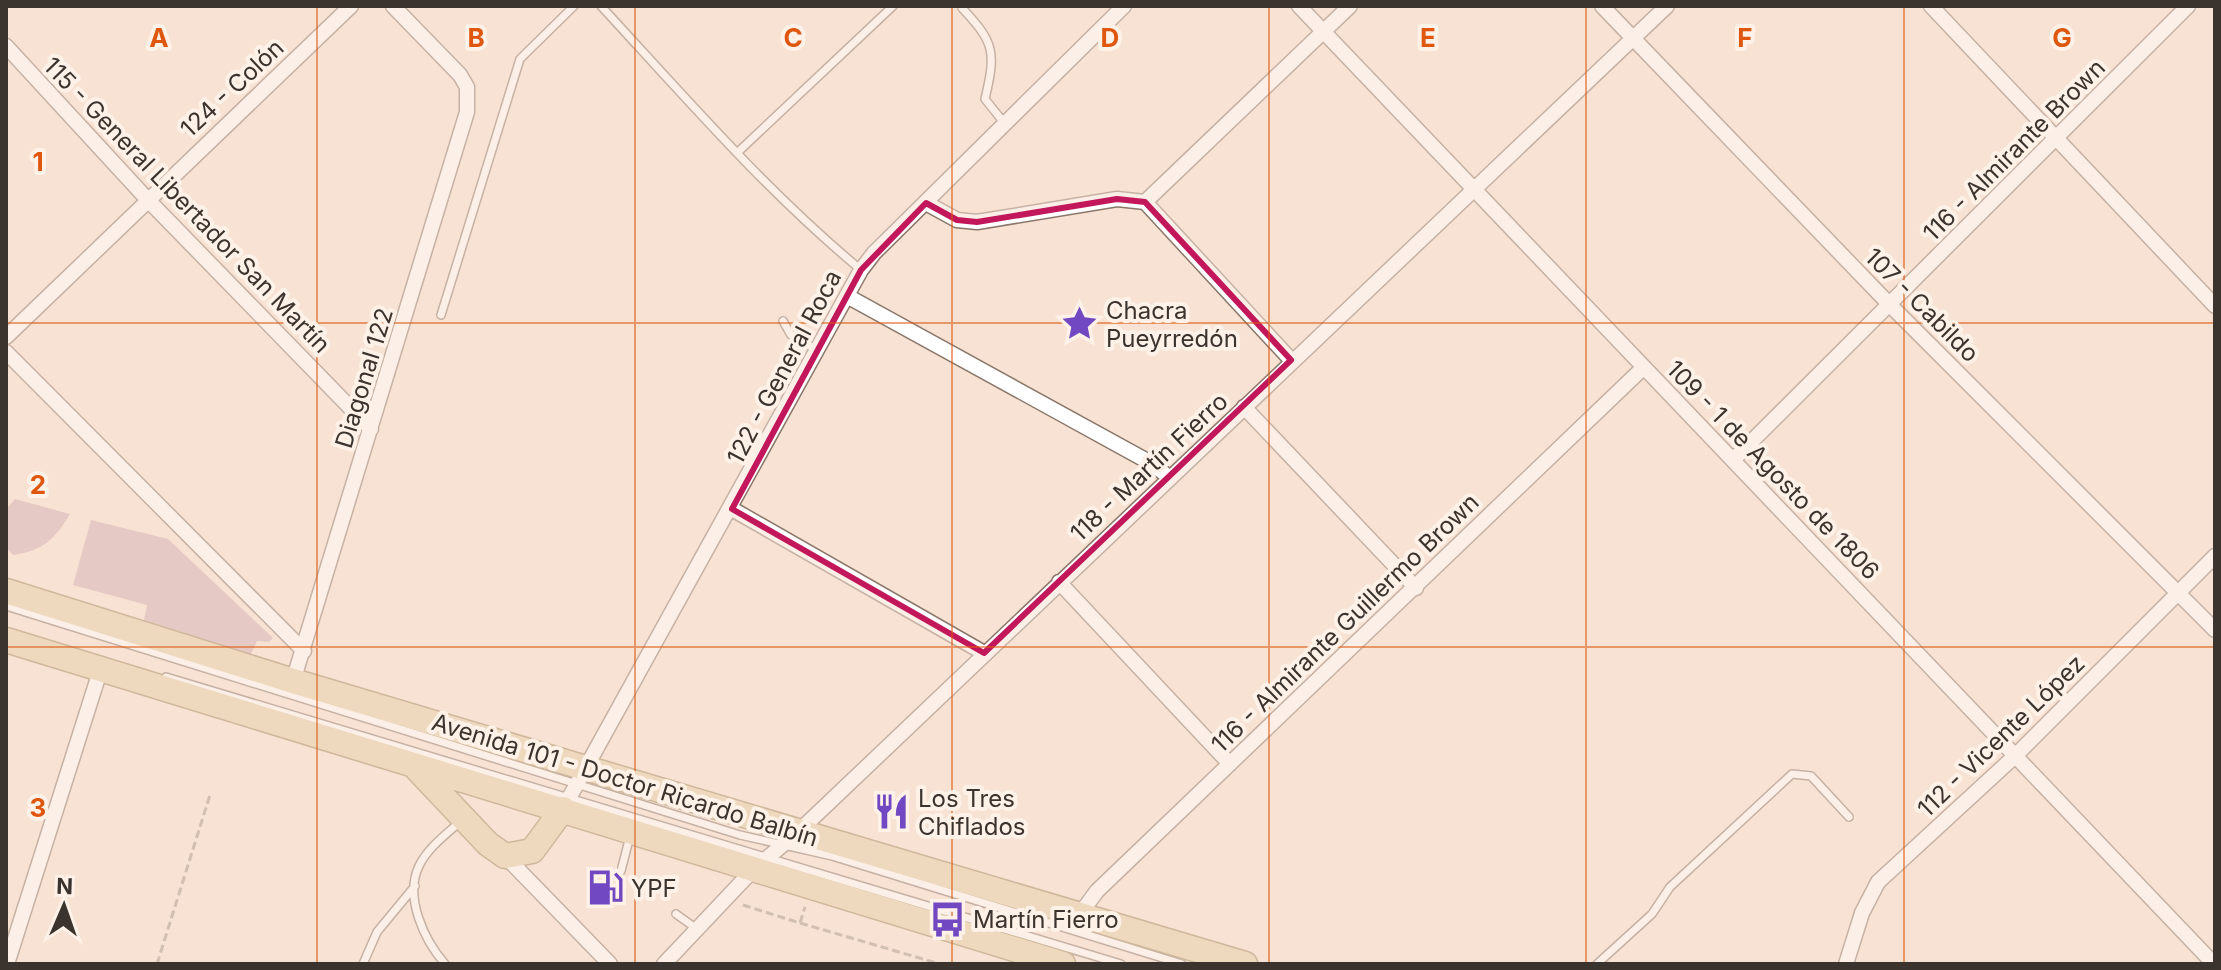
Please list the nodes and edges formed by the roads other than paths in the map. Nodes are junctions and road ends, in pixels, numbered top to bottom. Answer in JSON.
{"nodes":[{"id":1,"x":351,"y":6,"type":"edge"},
{"id":2,"x":393,"y":6,"type":"edge"},
{"id":3,"x":574,"y":6,"type":"edge"},
{"id":4,"x":601,"y":6,"type":"edge"},
{"id":5,"x":893,"y":6,"type":"edge"},
{"id":6,"x":1299,"y":6,"type":"edge"},
{"id":7,"x":1350,"y":6,"type":"edge"},
{"id":8,"x":1602,"y":6,"type":"edge"},
{"id":9,"x":1667,"y":6,"type":"edge"},
{"id":10,"x":1931,"y":6,"type":"edge"},
{"id":11,"x":2188,"y":6,"type":"edge"},
{"id":12,"x":962,"y":8,"type":"dead end"},
{"id":13,"x":1114,"y":9,"type":"edge"},
{"id":14,"x":1324,"y":31,"type":"junction"},
{"id":15,"x":1633,"y":39,"type":"junction"},
{"id":16,"x":6,"y":46,"type":"edge"},
{"id":17,"x":1005,"y":124,"type":"junction"},
{"id":18,"x":2056,"y":140,"type":"junction"},
{"id":19,"x":738,"y":152,"type":"junction"},
{"id":20,"x":1474,"y":188,"type":"junction"},
{"id":21,"x":147,"y":199,"type":"junction"},
{"id":22,"x":1145,"y":202,"type":"junction"},
{"id":23,"x":926,"y":203,"type":"junction"},
{"id":24,"x":861,"y":270,"type":"junction"},
{"id":25,"x":847,"y":296,"type":"junction"},
{"id":26,"x":1890,"y":305,"type":"junction"},
{"id":27,"x":2215,"y":306,"type":"edge"},
{"id":28,"x":441,"y":315,"type":"dead end"},
{"id":29,"x":783,"y":321,"type":"dead end"},
{"id":30,"x":6,"y":337,"type":"edge"},
{"id":31,"x":818,"y":351,"type":"junction"},
{"id":32,"x":6,"y":352,"type":"edge"},
{"id":33,"x":1291,"y":360,"type":"junction"},
{"id":34,"x":1644,"y":367,"type":"junction"},
{"id":35,"x":1244,"y":407,"type":"junction"},
{"id":36,"x":371,"y":429,"type":"junction"},
{"id":37,"x":1733,"y":460,"type":"junction"},
{"id":38,"x":1169,"y":477,"type":"junction"},
{"id":39,"x":732,"y":509,"type":"junction"},
{"id":40,"x":2215,"y":556,"type":"edge"},
{"id":41,"x":1059,"y":582,"type":"junction"},
{"id":42,"x":1416,"y":588,"type":"junction"},
{"id":43,"x":6,"y":591,"type":"edge"},
{"id":44,"x":2178,"y":592,"type":"junction"},
{"id":45,"x":6,"y":606,"type":"edge"},
{"id":46,"x":2215,"y":630,"type":"edge"},
{"id":47,"x":6,"y":640,"type":"edge"},
{"id":48,"x":304,"y":651,"type":"junction"},
{"id":49,"x":984,"y":653,"type":"junction"},
{"id":50,"x":101,"y":668,"type":"junction"},
{"id":51,"x":158,"y":674,"type":"dead end"},
{"id":52,"x":293,"y":681,"type":"junction"},
{"id":53,"x":2015,"y":756,"type":"junction"},
{"id":54,"x":1230,"y":764,"type":"junction"},
{"id":55,"x":413,"y":766,"type":"junction"},
{"id":56,"x":574,"y":789,"type":"junction"},
{"id":57,"x":465,"y":817,"type":"junction"},
{"id":58,"x":1849,"y":817,"type":"dead end"},
{"id":59,"x":632,"y":831,"type":"junction"},
{"id":60,"x":790,"y":838,"type":"junction"},
{"id":61,"x":505,"y":856,"type":"junction"},
{"id":62,"x":760,"y":864,"type":"junction"},
{"id":63,"x":621,"y":871,"type":"dead end"},
{"id":64,"x":415,"y":886,"type":"junction"},
{"id":65,"x":676,"y":914,"type":"dead end"},
{"id":66,"x":1080,"y":914,"type":"junction"},
{"id":67,"x":697,"y":929,"type":"junction"},
{"id":68,"x":7,"y":964,"type":"edge"},
{"id":69,"x":363,"y":964,"type":"edge"},
{"id":70,"x":445,"y":964,"type":"edge"},
{"id":71,"x":610,"y":964,"type":"edge"},
{"id":72,"x":664,"y":964,"type":"edge"},
{"id":73,"x":1063,"y":964,"type":"edge"},
{"id":74,"x":1121,"y":964,"type":"edge"},
{"id":75,"x":1182,"y":964,"type":"edge"},
{"id":76,"x":1245,"y":964,"type":"edge"},
{"id":77,"x":1597,"y":964,"type":"edge"},
{"id":78,"x":1846,"y":964,"type":"edge"},
{"id":79,"x":2214,"y":964,"type":"edge"}],
"edges":[{"from":1,"to":21,"type":"street","name":"124 - Colón"},
{"from":2,"to":36,"type":"street","name":"Diagonal 122"},
{"from":3,"to":28,"type":"lane"},
{"from":4,"to":19,"type":"lane"},
{"from":5,"to":19,"type":"lane"},
{"from":6,"to":14,"type":"street","name":"109 - 1 de Agosto de 1806"},
{"from":7,"to":14,"type":"street"},
{"from":8,"to":15,"type":"street","name":"107 - Cabildo"},
{"from":9,"to":15,"type":"street","name":"118 - Martín Fierro"},
{"from":10,"to":18,"type":"street"},
{"from":11,"to":18,"type":"street","name":"116 - Almirante Brown"},
{"from":12,"to":17,"type":"lane"},
{"from":13,"to":17,"type":"street","name":"122 - General Roca"},
{"from":14,"to":20,"type":"street","name":"109 - 1 de Agosto de 1806"},
{"from":14,"to":22,"type":"street"},
{"from":15,"to":20,"type":"street","name":"118 - Martín Fierro"},
{"from":15,"to":26,"type":"street","name":"107 - Cabildo"},
{"from":16,"to":21,"type":"street","name":"115 - General Libertador San Martín"},
{"from":17,"to":23,"type":"street","name":"122 - General Roca"},
{"from":18,"to":26,"type":"street","name":"116 - Almirante Brown"},
{"from":18,"to":27,"type":"street"},
{"from":19,"to":24,"type":"lane"},
{"from":20,"to":33,"type":"street","name":"118 - Martín Fierro"},
{"from":20,"to":34,"type":"street","name":"109 - 1 de Agosto de 1806"},
{"from":21,"to":30,"type":"street","name":"124 - Colón"},
{"from":21,"to":36,"type":"street","name":"115 - General Libertador San Martín"},
{"from":22,"to":23,"type":"street"},
{"from":22,"to":33,"type":"street"},
{"from":23,"to":24,"type":"street","name":"122 - General Roca"},
{"from":24,"to":25,"type":"street","name":"122 - General Roca"},
{"from":25,"to":31,"type":"street","name":"122 - General Roca"},
{"from":25,"to":38,"type":"street"},
{"from":26,"to":37,"type":"street","name":"116 - Almirante Brown"},
{"from":26,"to":44,"type":"street","name":"107 - Cabildo"},
{"from":29,"to":31,"type":"lane"},
{"from":31,"to":39,"type":"street","name":"122 - General Roca"},
{"from":32,"to":48,"type":"street"},
{"from":33,"to":35,"type":"street","name":"118 - Martín Fierro"},
{"from":34,"to":37,"type":"street","name":"109 - 1 de Agosto de 1806"},
{"from":34,"to":42,"type":"street","name":"116 - Almirante Guillermo Brown"},
{"from":35,"to":38,"type":"street","name":"118 - Martín Fierro"},
{"from":35,"to":42,"type":"street"},
{"from":36,"to":48,"type":"street","name":"Diagonal 122"},
{"from":37,"to":53,"type":"street","name":"109 - 1 de Agosto de 1806"},
{"from":38,"to":41,"type":"street","name":"118 - Martín Fierro"},
{"from":39,"to":49,"type":"street"},
{"from":39,"to":56,"type":"street","name":"122 - General Roca"},
{"from":40,"to":44,"type":"street","name":"112 - Vicente López"},
{"from":41,"to":49,"type":"street","name":"118 - Martín Fierro"},
{"from":41,"to":54,"type":"street"},
{"from":42,"to":54,"type":"street","name":"116 - Almirante Guillermo Brown"},
{"from":43,"to":52,"type":"main road","name":"Avenida 101 - Doctor Ricardo Balbín"},
{"from":44,"to":46,"type":"street","name":"107 - Cabildo"},
{"from":44,"to":53,"type":"street","name":"112 - Vicente López"},
{"from":45,"to":56,"type":"lane"},
{"from":47,"to":50,"type":"main road","name":"Avenida 101 - Doctor Ricardo Balbín"},
{"from":48,"to":52,"type":"street","name":"Diagonal 122"},
{"from":49,"to":60,"type":"street","name":"118 - Martín Fierro"},
{"from":50,"to":55,"type":"main road","name":"Avenida 101 - Doctor Ricardo Balbín"},
{"from":50,"to":68,"type":"street"},
{"from":51,"to":56,"type":"lane"},
{"from":52,"to":56,"type":"main road","name":"Avenida 101 - Doctor Ricardo Balbín"},
{"from":53,"to":78,"type":"street","name":"112 - Vicente López"},
{"from":53,"to":79,"type":"street","name":"109 - 1 de Agosto de 1806"},
{"from":54,"to":66,"type":"street","name":"116 - Almirante Guillermo Brown"},
{"from":55,"to":56,"type":"main road","name":"Avenida 101 - Doctor Ricardo Balbín"},
{"from":55,"to":57,"type":"main road"},
{"from":56,"to":59,"type":"main road","name":"Avenida 101 - Doctor Ricardo Balbín"},
{"from":56,"to":60,"type":"main road","name":"Avenida 101 - Doctor Ricardo Balbín"},
{"from":56,"to":61,"type":"main road"},
{"from":56,"to":62,"type":"lane"},
{"from":57,"to":61,"type":"main road"},
{"from":57,"to":64,"type":"lane"},
{"from":58,"to":77,"type":"lane"},
{"from":59,"to":62,"type":"main road","name":"Avenida 101 - Doctor Ricardo Balbín"},
{"from":59,"to":63,"type":"lane"},
{"from":60,"to":62,"type":"street","name":"118 - Martín Fierro"},
{"from":60,"to":66,"type":"main road","name":"Avenida 101 - Doctor Ricardo Balbín"},
{"from":60,"to":75,"type":"lane"},
{"from":61,"to":71,"type":"street"},
{"from":62,"to":67,"type":"street","name":"118 - Martín Fierro"},
{"from":62,"to":73,"type":"main road","name":"Avenida 101 - Doctor Ricardo Balbín"},
{"from":62,"to":74,"type":"lane"},
{"from":64,"to":69,"type":"lane"},
{"from":64,"to":70,"type":"lane"},
{"from":65,"to":67,"type":"lane"},
{"from":66,"to":76,"type":"main road","name":"Avenida 101 - Doctor Ricardo Balbín"},
{"from":67,"to":72,"type":"street","name":"118 - Martín Fierro"}]}
